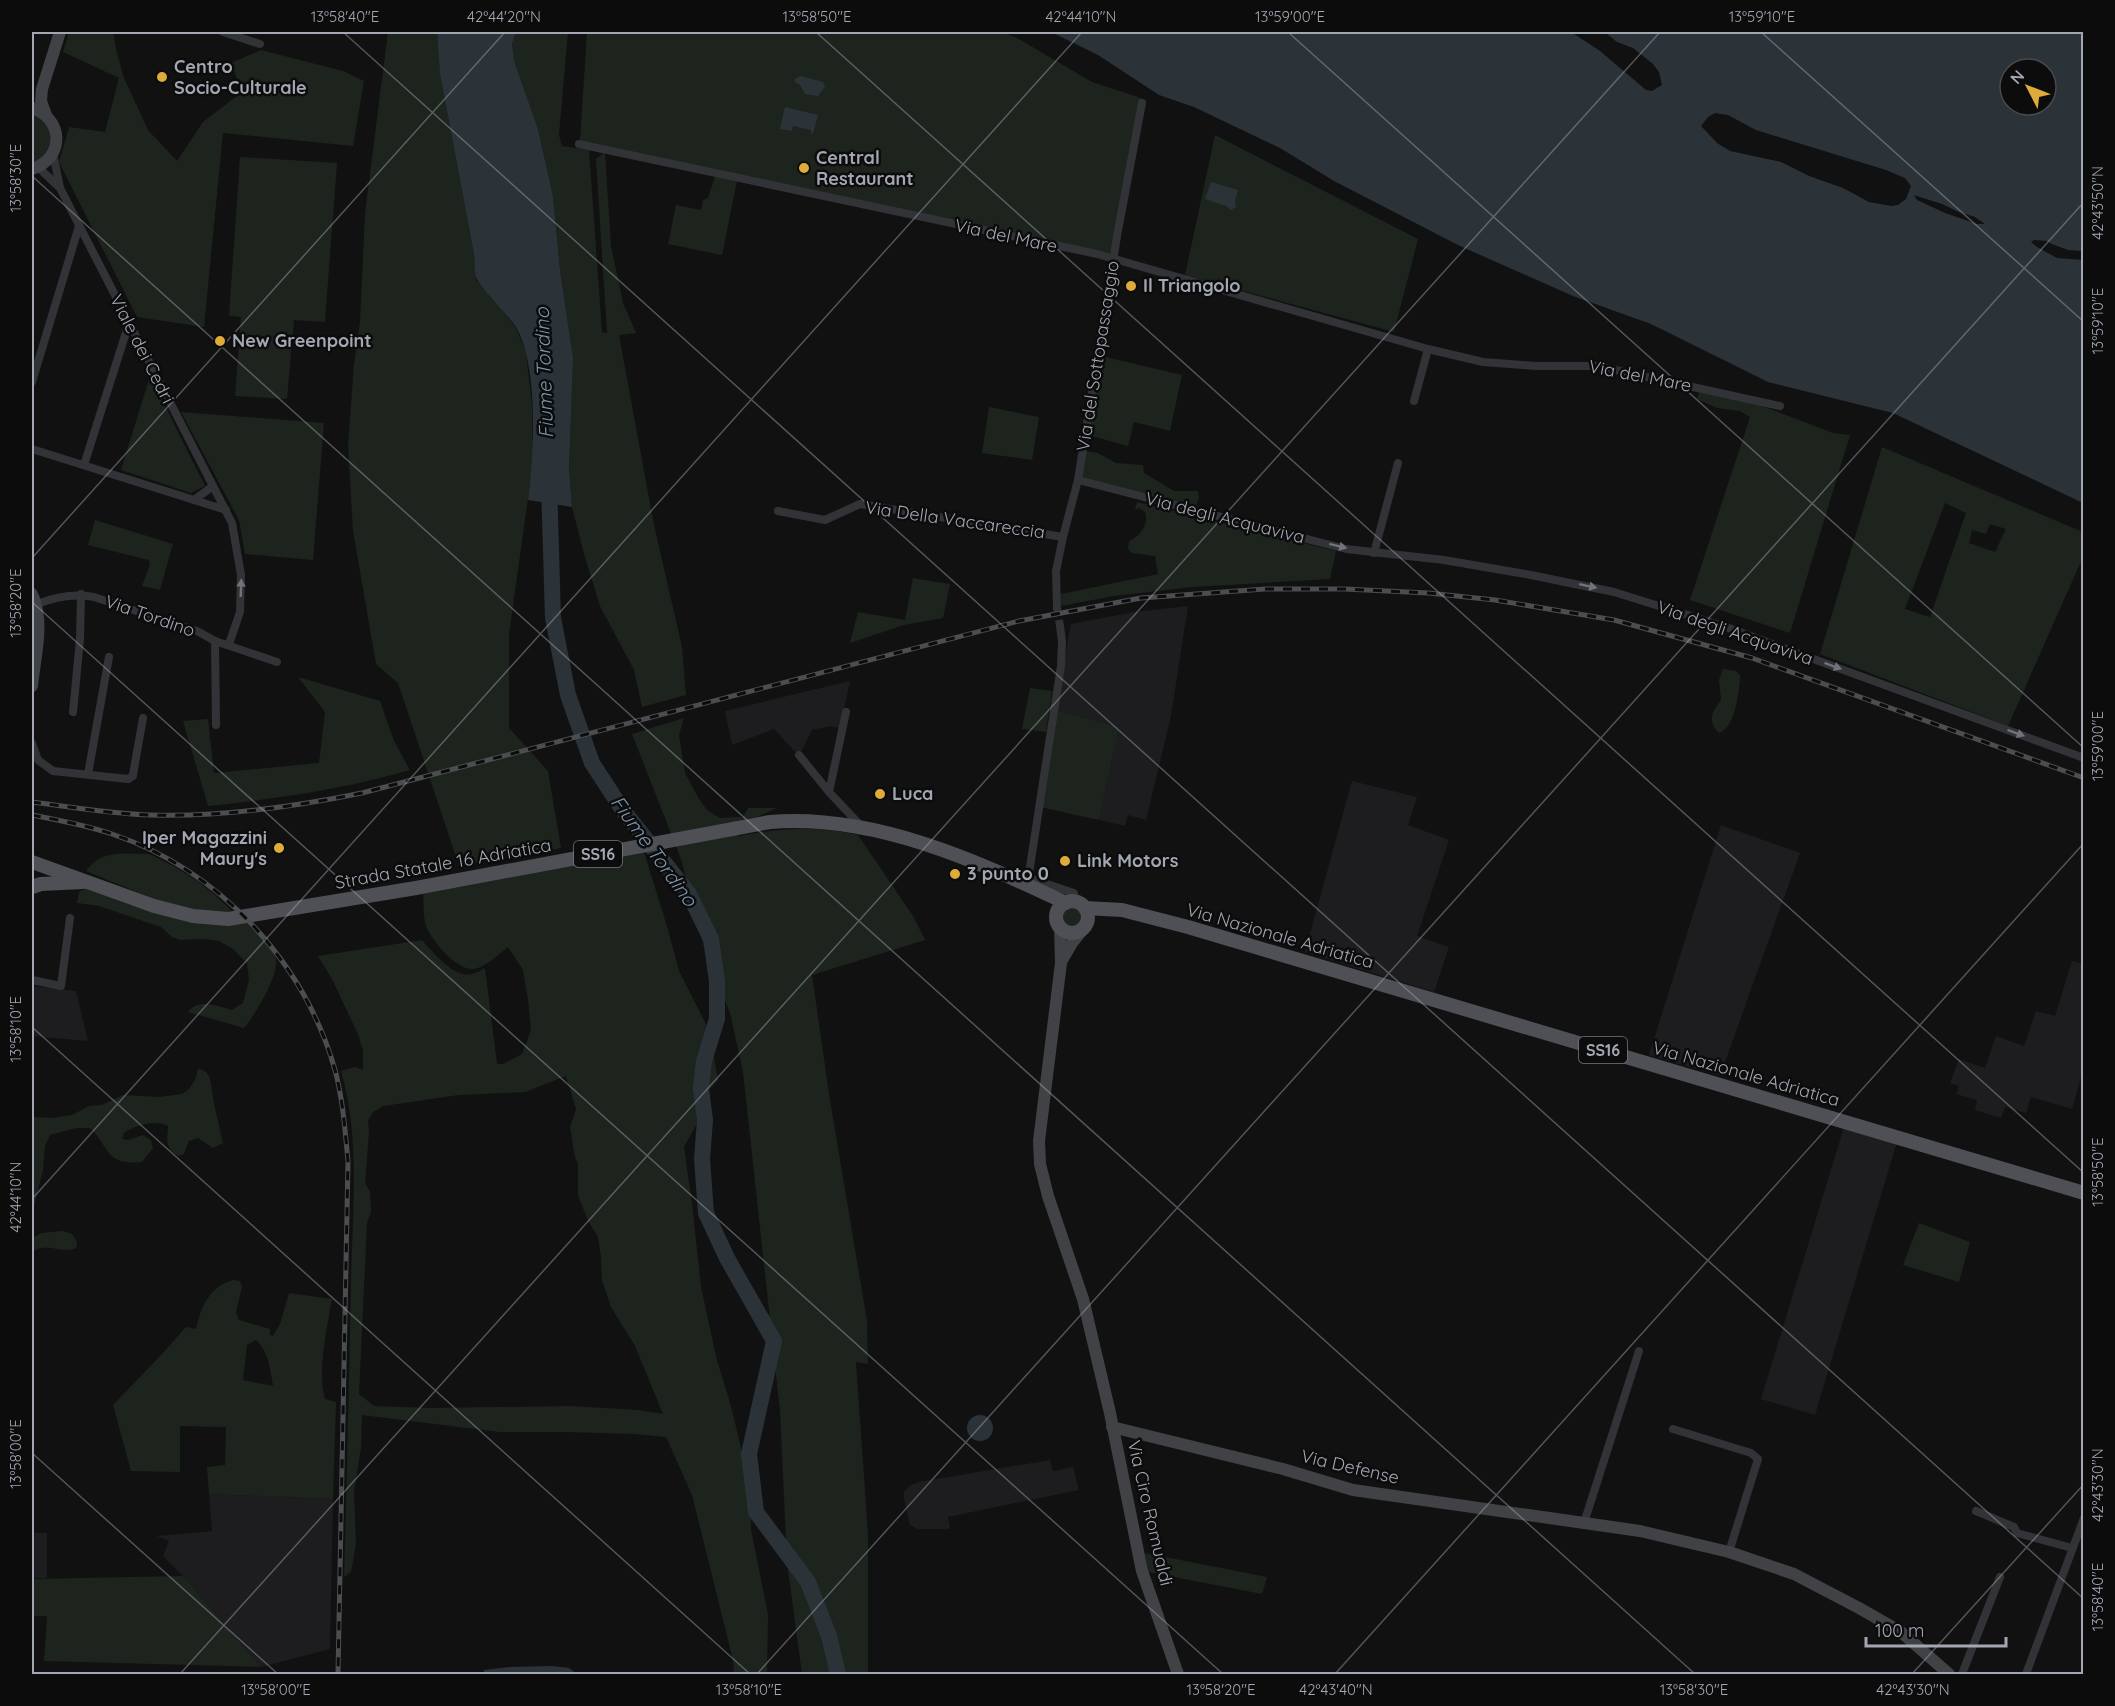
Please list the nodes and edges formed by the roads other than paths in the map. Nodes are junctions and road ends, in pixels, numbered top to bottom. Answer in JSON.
{"nodes":[{"id":1,"x":60,"y":32,"type":"edge"},
{"id":2,"x":223,"y":32,"type":"edge"},
{"id":3,"x":260,"y":44,"type":"dead end"},
{"id":4,"x":42,"y":89,"type":"junction"},
{"id":5,"x":32,"y":101,"type":"edge"},
{"id":6,"x":1142,"y":103,"type":"dead end"},
{"id":7,"x":32,"y":108,"type":"edge"},
{"id":8,"x":46,"y":115,"type":"junction"},
{"id":9,"x":579,"y":144,"type":"dead end"},
{"id":10,"x":53,"y":153,"type":"junction"},
{"id":11,"x":35,"y":168,"type":"edge"},
{"id":12,"x":60,"y":188,"type":"junction"},
{"id":13,"x":79,"y":226,"type":"junction"},
{"id":14,"x":1113,"y":259,"type":"junction"},
{"id":15,"x":129,"y":323,"type":"junction"},
{"id":16,"x":1428,"y":349,"type":"junction"},
{"id":17,"x":32,"y":382,"type":"edge"},
{"id":18,"x":1414,"y":401,"type":"dead end"},
{"id":19,"x":1780,"y":406,"type":"dead end"},
{"id":20,"x":32,"y":450,"type":"edge"},
{"id":21,"x":1398,"y":463,"type":"dead end"},
{"id":22,"x":84,"y":465,"type":"junction"},
{"id":23,"x":1078,"y":480,"type":"junction"},
{"id":24,"x":213,"y":486,"type":"junction"},
{"id":25,"x":194,"y":500,"type":"junction"},
{"id":26,"x":226,"y":510,"type":"junction"},
{"id":27,"x":778,"y":511,"type":"dead end"},
{"id":28,"x":1063,"y":537,"type":"junction"},
{"id":29,"x":1374,"y":553,"type":"junction"},
{"id":30,"x":81,"y":594,"type":"junction"},
{"id":31,"x":34,"y":599,"type":"edge"},
{"id":32,"x":1057,"y":608,"type":"tunnel mouth"},
{"id":33,"x":1060,"y":626,"type":"tunnel mouth"},
{"id":34,"x":215,"y":641,"type":"junction"},
{"id":35,"x":229,"y":644,"type":"junction"},
{"id":36,"x":109,"y":657,"type":"dead end"},
{"id":37,"x":277,"y":662,"type":"dead end"},
{"id":38,"x":32,"y":686,"type":"edge"},
{"id":39,"x":73,"y":712,"type":"dead end"},
{"id":40,"x":846,"y":712,"type":"dead end"},
{"id":41,"x":143,"y":718,"type":"dead end"},
{"id":42,"x":216,"y":725,"type":"dead end"},
{"id":43,"x":32,"y":742,"type":"edge"},
{"id":44,"x":800,"y":755,"type":"dead end"},
{"id":45,"x":2084,"y":758,"type":"edge"},
{"id":46,"x":88,"y":774,"type":"junction"},
{"id":47,"x":829,"y":792,"type":"junction"},
{"id":48,"x":856,"y":826,"type":"junction"},
{"id":49,"x":738,"y":828,"type":"joint"},
{"id":50,"x":32,"y":862,"type":"edge"},
{"id":51,"x":86,"y":882,"type":"junction"},
{"id":52,"x":1028,"y":884,"type":"junction"},
{"id":53,"x":32,"y":887,"type":"edge"},
{"id":54,"x":1075,"y":904,"type":"junction"},
{"id":55,"x":1122,"y":910,"type":"junction"},
{"id":56,"x":70,"y":918,"type":"dead end"},
{"id":57,"x":1059,"y":925,"type":"junction"},
{"id":58,"x":1084,"y":927,"type":"junction"},
{"id":59,"x":1061,"y":963,"type":"junction"},
{"id":60,"x":32,"y":980,"type":"edge"},
{"id":61,"x":2084,"y":1193,"type":"edge"},
{"id":62,"x":1639,"y":1351,"type":"dead end"},
{"id":63,"x":1112,"y":1427,"type":"junction"},
{"id":64,"x":1673,"y":1429,"type":"dead end"},
{"id":65,"x":1976,"y":1511,"type":"dead end"},
{"id":66,"x":2084,"y":1518,"type":"edge"},
{"id":67,"x":1584,"y":1523,"type":"junction"},
{"id":68,"x":2072,"y":1548,"type":"junction"},
{"id":69,"x":1729,"y":1552,"type":"junction"},
{"id":70,"x":2000,"y":1577,"type":"dead end"},
{"id":71,"x":1178,"y":1674,"type":"edge"},
{"id":72,"x":1949,"y":1674,"type":"edge"},
{"id":73,"x":1962,"y":1674,"type":"edge"},
{"id":74,"x":2026,"y":1674,"type":"edge"}],
"edges":[{"from":1,"to":4,"type":"street"},
{"from":2,"to":3,"type":"street"},
{"from":4,"to":5,"type":"street"},
{"from":4,"to":8,"type":"street"},
{"from":6,"to":14,"type":"street","name":"Via del Sottopassaggio"},
{"from":7,"to":8,"type":"street"},
{"from":8,"to":10,"type":"street"},
{"from":9,"to":14,"type":"street","name":"Via del Mare"},
{"from":10,"to":11,"type":"street"},
{"from":10,"to":12,"type":"street","name":"Viale dei Cedri"},
{"from":11,"to":12,"type":"street","name":"Viale dei Cedri"},
{"from":12,"to":13,"type":"street","name":"Viale dei Cedri"},
{"from":13,"to":15,"type":"street","name":"Viale dei Cedri"},
{"from":13,"to":17,"type":"street"},
{"from":14,"to":16,"type":"street","name":"Via del Mare"},
{"from":14,"to":23,"type":"street","name":"Via del Sottopassaggio"},
{"from":15,"to":22,"type":"street"},
{"from":15,"to":24,"type":"street","name":"Viale dei Cedri"},
{"from":16,"to":18,"type":"street"},
{"from":16,"to":19,"type":"street","name":"Via del Mare"},
{"from":20,"to":22,"type":"street"},
{"from":21,"to":29,"type":"street"},
{"from":22,"to":25,"type":"street"},
{"from":23,"to":28,"type":"street","name":"Via del Sottopassaggio"},
{"from":23,"to":29,"type":"street","name":"Via degli Acquaviva","one_way":true},
{"from":24,"to":25,"type":"street"},
{"from":24,"to":26,"type":"street","name":"Viale dei Cedri"},
{"from":25,"to":26,"type":"street"},
{"from":35,"to":26,"type":"street","one_way":true},
{"from":27,"to":28,"type":"street","name":"Via Della Vaccareccia"},
{"from":28,"to":32,"type":"street","name":"Via del Sottopassaggio"},
{"from":29,"to":45,"type":"street","name":"Via degli Acquaviva","one_way":true},
{"from":30,"to":31,"type":"street","name":"Via Tordino"},
{"from":30,"to":34,"type":"street","name":"Via Tordino"},
{"from":30,"to":39,"type":"street"},
{"from":31,"to":38,"type":"street"},
{"from":33,"to":54,"type":"street"},
{"from":34,"to":35,"type":"street"},
{"from":34,"to":42,"type":"street","name":"Via Tordino"},
{"from":35,"to":37,"type":"street"},
{"from":36,"to":46,"type":"street"},
{"from":40,"to":47,"type":"street"},
{"from":41,"to":46,"type":"street"},
{"from":43,"to":46,"type":"street"},
{"from":44,"to":47,"type":"street"},
{"from":47,"to":48,"type":"street"},
{"from":48,"to":49,"type":"main road","name":"Via Nazionale Adriatica","number":"SS16"},
{"from":48,"to":52,"type":"main road","name":"Via Nazionale Adriatica","number":"SS16"},
{"from":49,"to":51,"type":"main road","name":"Strada Statale 16 Adriatica","number":"SS16"},
{"from":50,"to":51,"type":"main road","number":"SS16"},
{"from":51,"to":53,"type":"main road"},
{"from":52,"to":54,"type":"main road","name":"Via Nazionale Adriatica","number":"SS16"},
{"from":52,"to":57,"type":"main road","name":"Via Nazionale Adriatica","number":"SS16"},
{"from":54,"to":55,"type":"main road","name":"Via Nazionale Adriatica","number":"SS16"},
{"from":54,"to":57,"type":"main road"},
{"from":54,"to":58,"type":"main road"},
{"from":55,"to":58,"type":"main road"},
{"from":55,"to":61,"type":"main road","name":"Via Nazionale Adriatica","number":"SS16"},
{"from":56,"to":60,"type":"street"},
{"from":57,"to":58,"type":"main road"},
{"from":57,"to":59,"type":"street","name":"Via Ciro Romualdi"},
{"from":58,"to":59,"type":"street"},
{"from":59,"to":63,"type":"street","name":"Via Ciro Romualdi"},
{"from":62,"to":67,"type":"street"},
{"from":63,"to":67,"type":"street","name":"Via Defense"},
{"from":63,"to":71,"type":"street","name":"Via Ciro Romualdi"},
{"from":64,"to":69,"type":"street"},
{"from":65,"to":68,"type":"street"},
{"from":66,"to":68,"type":"street"},
{"from":67,"to":69,"type":"street","name":"Via Defense"},
{"from":68,"to":74,"type":"street"},
{"from":69,"to":72,"type":"street","name":"Via Defense"},
{"from":70,"to":73,"type":"street"}]}
